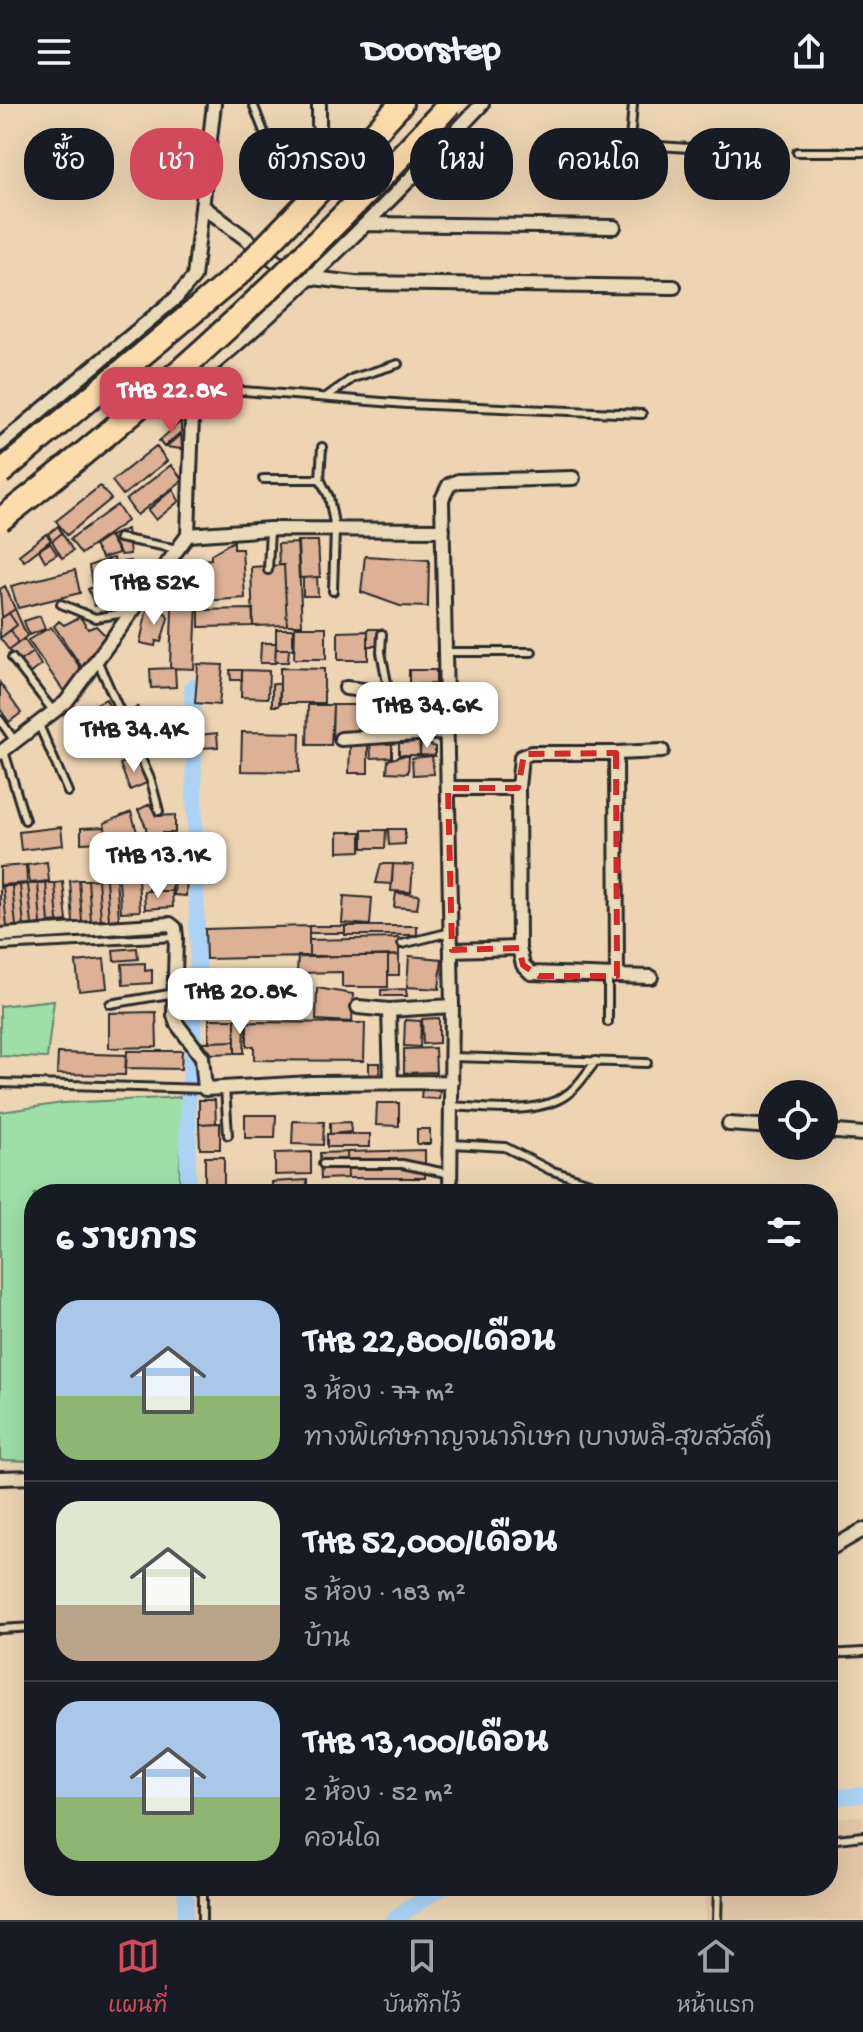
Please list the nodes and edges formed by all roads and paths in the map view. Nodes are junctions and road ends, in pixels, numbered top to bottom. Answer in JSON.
{"nodes":[{"id":1,"x":214,"y":104,"type":"edge"},
{"id":2,"x":253,"y":104,"type":"edge"},
{"id":3,"x":319,"y":104,"type":"edge"},
{"id":4,"x":401,"y":104,"type":"edge"},
{"id":5,"x":450,"y":104,"type":"edge"},
{"id":6,"x":482,"y":104,"type":"edge"},
{"id":7,"x":633,"y":104,"type":"edge"},
{"id":8,"x":319,"y":125,"type":"dead end"},
{"id":9,"x":262,"y":128,"type":"edge"},
{"id":10,"x":631,"y":128,"type":"edge"},
{"id":11,"x":797,"y":152,"type":"dead end"},
{"id":12,"x":863,"y":152,"type":"edge"},
{"id":13,"x":204,"y":207,"type":"junction"},
{"id":14,"x":368,"y":224,"type":"junction"},
{"id":15,"x":614,"y":227,"type":"dead end"},
{"id":16,"x":310,"y":281,"type":"junction"},
{"id":17,"x":674,"y":287,"type":"dead end"},
{"id":18,"x":398,"y":364,"type":"dead end"},
{"id":19,"x":193,"y":387,"type":"junction"},
{"id":20,"x":325,"y":398,"type":"junction"},
{"id":21,"x":642,"y":414,"type":"dead end"},
{"id":22,"x":0,"y":445,"type":"edge"},
{"id":23,"x":322,"y":447,"type":"dead end"},
{"id":24,"x":0,"y":473,"type":"edge"},
{"id":25,"x":573,"y":478,"type":"dead end"},
{"id":26,"x":263,"y":479,"type":"dead end"},
{"id":27,"x":320,"y":479,"type":"junction"},
{"id":28,"x":0,"y":520,"type":"edge"},
{"id":29,"x":270,"y":529,"type":"junction"},
{"id":30,"x":335,"y":529,"type":"junction"},
{"id":31,"x":443,"y":530,"type":"junction"},
{"id":32,"x":188,"y":535,"type":"junction"},
{"id":33,"x":119,"y":538,"type":"dead end"},
{"id":34,"x":178,"y":549,"type":"junction"},
{"id":35,"x":268,"y":570,"type":"dead end"},
{"id":36,"x":116,"y":582,"type":"dead end"},
{"id":37,"x":152,"y":586,"type":"junction"},
{"id":38,"x":333,"y":591,"type":"dead end"},
{"id":39,"x":61,"y":604,"type":"dead end"},
{"id":40,"x":134,"y":612,"type":"junction"},
{"id":41,"x":382,"y":634,"type":"dead end"},
{"id":42,"x":445,"y":652,"type":"junction"},
{"id":43,"x":532,"y":652,"type":"dead end"},
{"id":44,"x":12,"y":658,"type":"dead end"},
{"id":45,"x":98,"y":662,"type":"junction"},
{"id":46,"x":346,"y":688,"type":"dead end"},
{"id":47,"x":446,"y":692,"type":"junction"},
{"id":48,"x":389,"y":693,"type":"junction"},
{"id":49,"x":54,"y":712,"type":"junction"},
{"id":50,"x":0,"y":720,"type":"edge"},
{"id":51,"x":39,"y":725,"type":"junction"},
{"id":52,"x":446,"y":732,"type":"junction"},
{"id":53,"x":341,"y":739,"type":"dead end"},
{"id":54,"x":15,"y":742,"type":"junction"},
{"id":55,"x":2,"y":751,"type":"edge"},
{"id":56,"x":662,"y":751,"type":"dead end"},
{"id":57,"x":616,"y":753,"type":"junction"},
{"id":58,"x":448,"y":788,"type":"junction"},
{"id":59,"x":518,"y":788,"type":"junction"},
{"id":60,"x":68,"y":792,"type":"dead end"},
{"id":61,"x":159,"y":811,"type":"dead end"},
{"id":62,"x":25,"y":820,"type":"dead end"},
{"id":63,"x":451,"y":932,"type":"junction"},
{"id":64,"x":0,"y":935,"type":"edge"},
{"id":65,"x":37,"y":938,"type":"junction"},
{"id":66,"x":402,"y":944,"type":"dead end"},
{"id":67,"x":0,"y":946,"type":"edge"},
{"id":68,"x":519,"y":948,"type":"junction"},
{"id":69,"x":452,"y":950,"type":"junction"},
{"id":70,"x":612,"y":976,"type":"junction"},
{"id":71,"x":651,"y":977,"type":"dead end"},
{"id":72,"x":175,"y":993,"type":"junction"},
{"id":73,"x":110,"y":1004,"type":"dead end"},
{"id":74,"x":452,"y":1006,"type":"junction"},
{"id":75,"x":358,"y":1007,"type":"dead end"},
{"id":76,"x":389,"y":1010,"type":"junction"},
{"id":77,"x":608,"y":1022,"type":"dead end"},
{"id":78,"x":453,"y":1057,"type":"junction"},
{"id":79,"x":596,"y":1061,"type":"junction"},
{"id":80,"x":647,"y":1063,"type":"dead end"},
{"id":81,"x":452,"y":1082,"type":"junction"},
{"id":82,"x":0,"y":1083,"type":"edge"},
{"id":83,"x":391,"y":1083,"type":"junction"},
{"id":84,"x":225,"y":1088,"type":"junction"},
{"id":85,"x":205,"y":1089,"type":"junction"},
{"id":86,"x":452,"y":1106,"type":"junction"},
{"id":87,"x":729,"y":1124,"type":"dead end"},
{"id":88,"x":758,"y":1126,"type":"edge"},
{"id":89,"x":838,"y":1132,"type":"edge"},
{"id":90,"x":863,"y":1134,"type":"edge"},
{"id":91,"x":228,"y":1135,"type":"dead end"},
{"id":92,"x":452,"y":1144,"type":"junction"},
{"id":93,"x":323,"y":1164,"type":"dead end"},
{"id":94,"x":451,"y":1174,"type":"junction"},
{"id":95,"x":450,"y":1184,"type":"edge"},
{"id":96,"x":591,"y":1184,"type":"edge"},
{"id":97,"x":24,"y":1477,"type":"edge"},
{"id":98,"x":0,"y":1478,"type":"edge"},
{"id":99,"x":863,"y":1530,"type":"edge"},
{"id":100,"x":838,"y":1544,"type":"edge"},
{"id":101,"x":24,"y":1628,"type":"edge"},
{"id":102,"x":0,"y":1629,"type":"edge"},
{"id":103,"x":863,"y":1652,"type":"edge"},
{"id":104,"x":838,"y":1653,"type":"edge"},
{"id":105,"x":863,"y":1836,"type":"edge"},
{"id":106,"x":838,"y":1839,"type":"edge"},
{"id":107,"x":202,"y":1896,"type":"edge"},
{"id":108,"x":718,"y":1896,"type":"edge"},
{"id":109,"x":202,"y":1920,"type":"edge"},
{"id":110,"x":717,"y":1920,"type":"edge"}],
"edges":[{"from":1,"to":13,"type":"street"},
{"from":2,"to":9,"type":"lane"},
{"from":3,"to":8,"type":"street"},
{"from":4,"to":24,"type":"highway","bridge":true},
{"from":5,"to":28,"type":"highway","bridge":true},
{"from":6,"to":14,"type":"street"},
{"from":7,"to":10,"type":"lane"},
{"from":11,"to":12,"type":"lane"},
{"from":13,"to":16,"type":"street"},
{"from":13,"to":22,"type":"street"},
{"from":14,"to":15,"type":"street"},
{"from":14,"to":16,"type":"street"},
{"from":16,"to":17,"type":"street"},
{"from":16,"to":19,"type":"street"},
{"from":18,"to":20,"type":"lane"},
{"from":19,"to":20,"type":"lane"},
{"from":19,"to":32,"type":"street"},
{"from":20,"to":21,"type":"lane"},
{"from":23,"to":27,"type":"lane"},
{"from":25,"to":31,"type":"street"},
{"from":26,"to":27,"type":"lane"},
{"from":27,"to":30,"type":"lane"},
{"from":29,"to":30,"type":"street"},
{"from":29,"to":32,"type":"street"},
{"from":29,"to":35,"type":"lane"},
{"from":30,"to":31,"type":"street"},
{"from":30,"to":38,"type":"lane"},
{"from":31,"to":42,"type":"street"},
{"from":32,"to":34,"type":"street"},
{"from":33,"to":34,"type":"lane"},
{"from":34,"to":37,"type":"street"},
{"from":36,"to":37,"type":"lane"},
{"from":37,"to":40,"type":"street"},
{"from":39,"to":40,"type":"lane"},
{"from":40,"to":45,"type":"street"},
{"from":41,"to":48,"type":"lane"},
{"from":42,"to":43,"type":"lane"},
{"from":42,"to":47,"type":"street"},
{"from":44,"to":49,"type":"lane"},
{"from":45,"to":49,"type":"street"},
{"from":45,"to":61,"type":"lane"},
{"from":46,"to":48,"type":"street"},
{"from":47,"to":48,"type":"street"},
{"from":47,"to":52,"type":"street"},
{"from":49,"to":51,"type":"street"},
{"from":50,"to":54,"type":"lane"},
{"from":51,"to":54,"type":"street"},
{"from":51,"to":60,"type":"lane"},
{"from":52,"to":53,"type":"street"},
{"from":52,"to":58,"type":"street"},
{"from":54,"to":55,"type":"street"},
{"from":55,"to":62,"type":"lane"},
{"from":56,"to":57,"type":"street"},
{"from":57,"to":59,"type":"street"},
{"from":57,"to":70,"type":"street"},
{"from":58,"to":59,"type":"street"},
{"from":58,"to":63,"type":"street"},
{"from":59,"to":68,"type":"street"},
{"from":63,"to":66,"type":"lane"},
{"from":63,"to":69,"type":"street"},
{"from":64,"to":65,"type":"street"},
{"from":65,"to":67,"type":"lane"},
{"from":65,"to":72,"type":"street"},
{"from":68,"to":69,"type":"street"},
{"from":68,"to":70,"type":"street"},
{"from":69,"to":74,"type":"street"},
{"from":70,"to":71,"type":"street"},
{"from":70,"to":77,"type":"lane"},
{"from":72,"to":73,"type":"lane"},
{"from":72,"to":85,"type":"street"},
{"from":74,"to":76,"type":"street"},
{"from":74,"to":78,"type":"street"},
{"from":75,"to":76,"type":"street"},
{"from":76,"to":83,"type":"street"},
{"from":78,"to":79,"type":"lane"},
{"from":78,"to":81,"type":"street"},
{"from":79,"to":80,"type":"lane"},
{"from":79,"to":86,"type":"lane"},
{"from":81,"to":83,"type":"street"},
{"from":81,"to":86,"type":"street"},
{"from":82,"to":85,"type":"lane"},
{"from":83,"to":84,"type":"street"},
{"from":84,"to":85,"type":"street"},
{"from":84,"to":91,"type":"lane"},
{"from":86,"to":92,"type":"street"},
{"from":87,"to":88,"type":"street"},
{"from":89,"to":90,"type":"street"},
{"from":92,"to":94,"type":"street"},
{"from":92,"to":96,"type":"lane"},
{"from":93,"to":94,"type":"lane"},
{"from":94,"to":95,"type":"street"},
{"from":97,"to":98,"type":"street"},
{"from":99,"to":100,"type":"street"},
{"from":101,"to":102,"type":"lane"},
{"from":103,"to":104,"type":"lane"},
{"from":105,"to":106,"type":"lane"},
{"from":107,"to":109,"type":"lane"},
{"from":108,"to":110,"type":"lane"}]}
